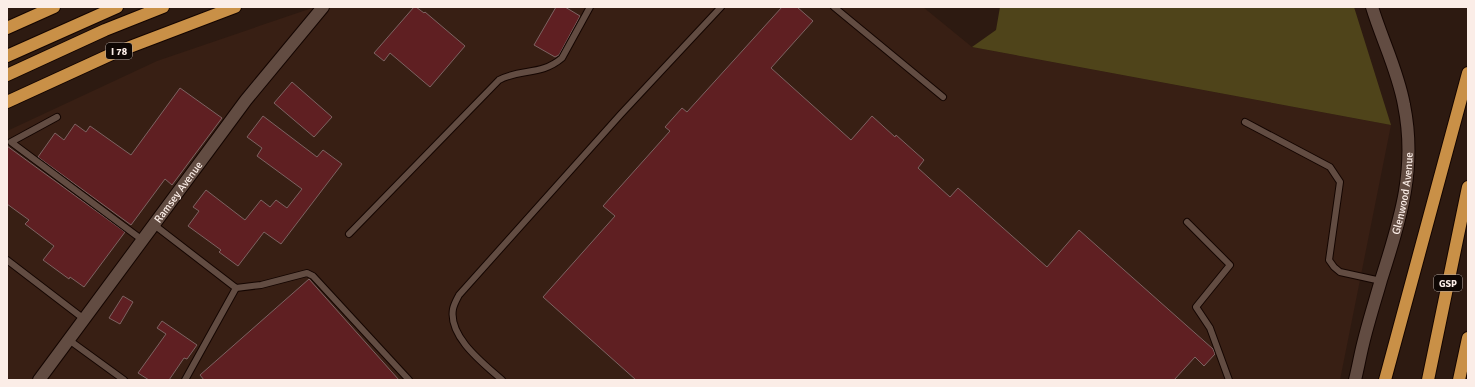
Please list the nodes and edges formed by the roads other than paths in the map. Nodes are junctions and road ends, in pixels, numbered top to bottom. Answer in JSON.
{"nodes":[{"id":1,"x":54,"y":7,"type":"edge"},
{"id":2,"x":117,"y":7,"type":"edge"},
{"id":3,"x":163,"y":7,"type":"edge"},
{"id":4,"x":235,"y":7,"type":"edge"},
{"id":5,"x":323,"y":7,"type":"edge"},
{"id":6,"x":590,"y":7,"type":"edge"},
{"id":7,"x":721,"y":7,"type":"edge"},
{"id":8,"x":834,"y":7,"type":"edge"},
{"id":9,"x":1372,"y":7,"type":"edge"},
{"id":10,"x":7,"y":28,"type":"edge"},
{"id":11,"x":7,"y":56,"type":"edge"},
{"id":12,"x":1468,"y":73,"type":"edge"},
{"id":13,"x":7,"y":75,"type":"edge"},
{"id":14,"x":944,"y":97,"type":"dead end"},
{"id":15,"x":7,"y":102,"type":"edge"},
{"id":16,"x":56,"y":117,"type":"dead end"},
{"id":17,"x":1245,"y":122,"type":"dead end"},
{"id":18,"x":1468,"y":187,"type":"edge"},
{"id":19,"x":1187,"y":222,"type":"dead end"},
{"id":20,"x":153,"y":224,"type":"junction"},
{"id":21,"x":348,"y":234,"type":"dead end"},
{"id":22,"x":142,"y":239,"type":"junction"},
{"id":23,"x":7,"y":260,"type":"edge"},
{"id":24,"x":1381,"y":281,"type":"junction"},
{"id":25,"x":236,"y":288,"type":"junction"},
{"id":26,"x":84,"y":319,"type":"junction"},
{"id":27,"x":1468,"y":339,"type":"edge"},
{"id":28,"x":69,"y":340,"type":"junction"},
{"id":29,"x":39,"y":380,"type":"edge"},
{"id":30,"x":124,"y":380,"type":"edge"},
{"id":31,"x":185,"y":380,"type":"edge"},
{"id":32,"x":409,"y":380,"type":"edge"},
{"id":33,"x":502,"y":380,"type":"edge"},
{"id":34,"x":1229,"y":380,"type":"edge"},
{"id":35,"x":1355,"y":380,"type":"edge"},
{"id":36,"x":1385,"y":380,"type":"edge"},
{"id":37,"x":1428,"y":380,"type":"edge"},
{"id":38,"x":1459,"y":380,"type":"edge"}],
"edges":[{"from":1,"to":10,"type":"highway"},
{"from":2,"to":11,"type":"highway"},
{"from":3,"to":13,"type":"highway","number":"I 78"},
{"from":4,"to":15,"type":"highway","number":"I 78"},
{"from":5,"to":20,"type":"street","name":"Ramsey Avenue"},
{"from":6,"to":21,"type":"lane"},
{"from":7,"to":33,"type":"lane"},
{"from":8,"to":14,"type":"lane"},
{"from":9,"to":24,"type":"street","name":"Glenwood Avenue"},
{"from":12,"to":36,"type":"highway"},
{"from":16,"to":22,"type":"lane"},
{"from":17,"to":24,"type":"lane"},
{"from":18,"to":37,"type":"highway","number":"GSP"},
{"from":19,"to":34,"type":"lane"},
{"from":20,"to":22,"type":"street","name":"Ramsey Avenue"},
{"from":20,"to":25,"type":"lane"},
{"from":22,"to":26,"type":"street","name":"Ramsey Avenue"},
{"from":23,"to":26,"type":"lane"},
{"from":24,"to":35,"type":"street","name":"Glenwood Avenue"},
{"from":25,"to":31,"type":"lane"},
{"from":25,"to":32,"type":"lane"},
{"from":26,"to":28,"type":"street","name":"Ramsey Avenue"},
{"from":27,"to":38,"type":"highway"},
{"from":28,"to":29,"type":"street","name":"Ramsey Avenue"},
{"from":28,"to":30,"type":"lane"}]}
